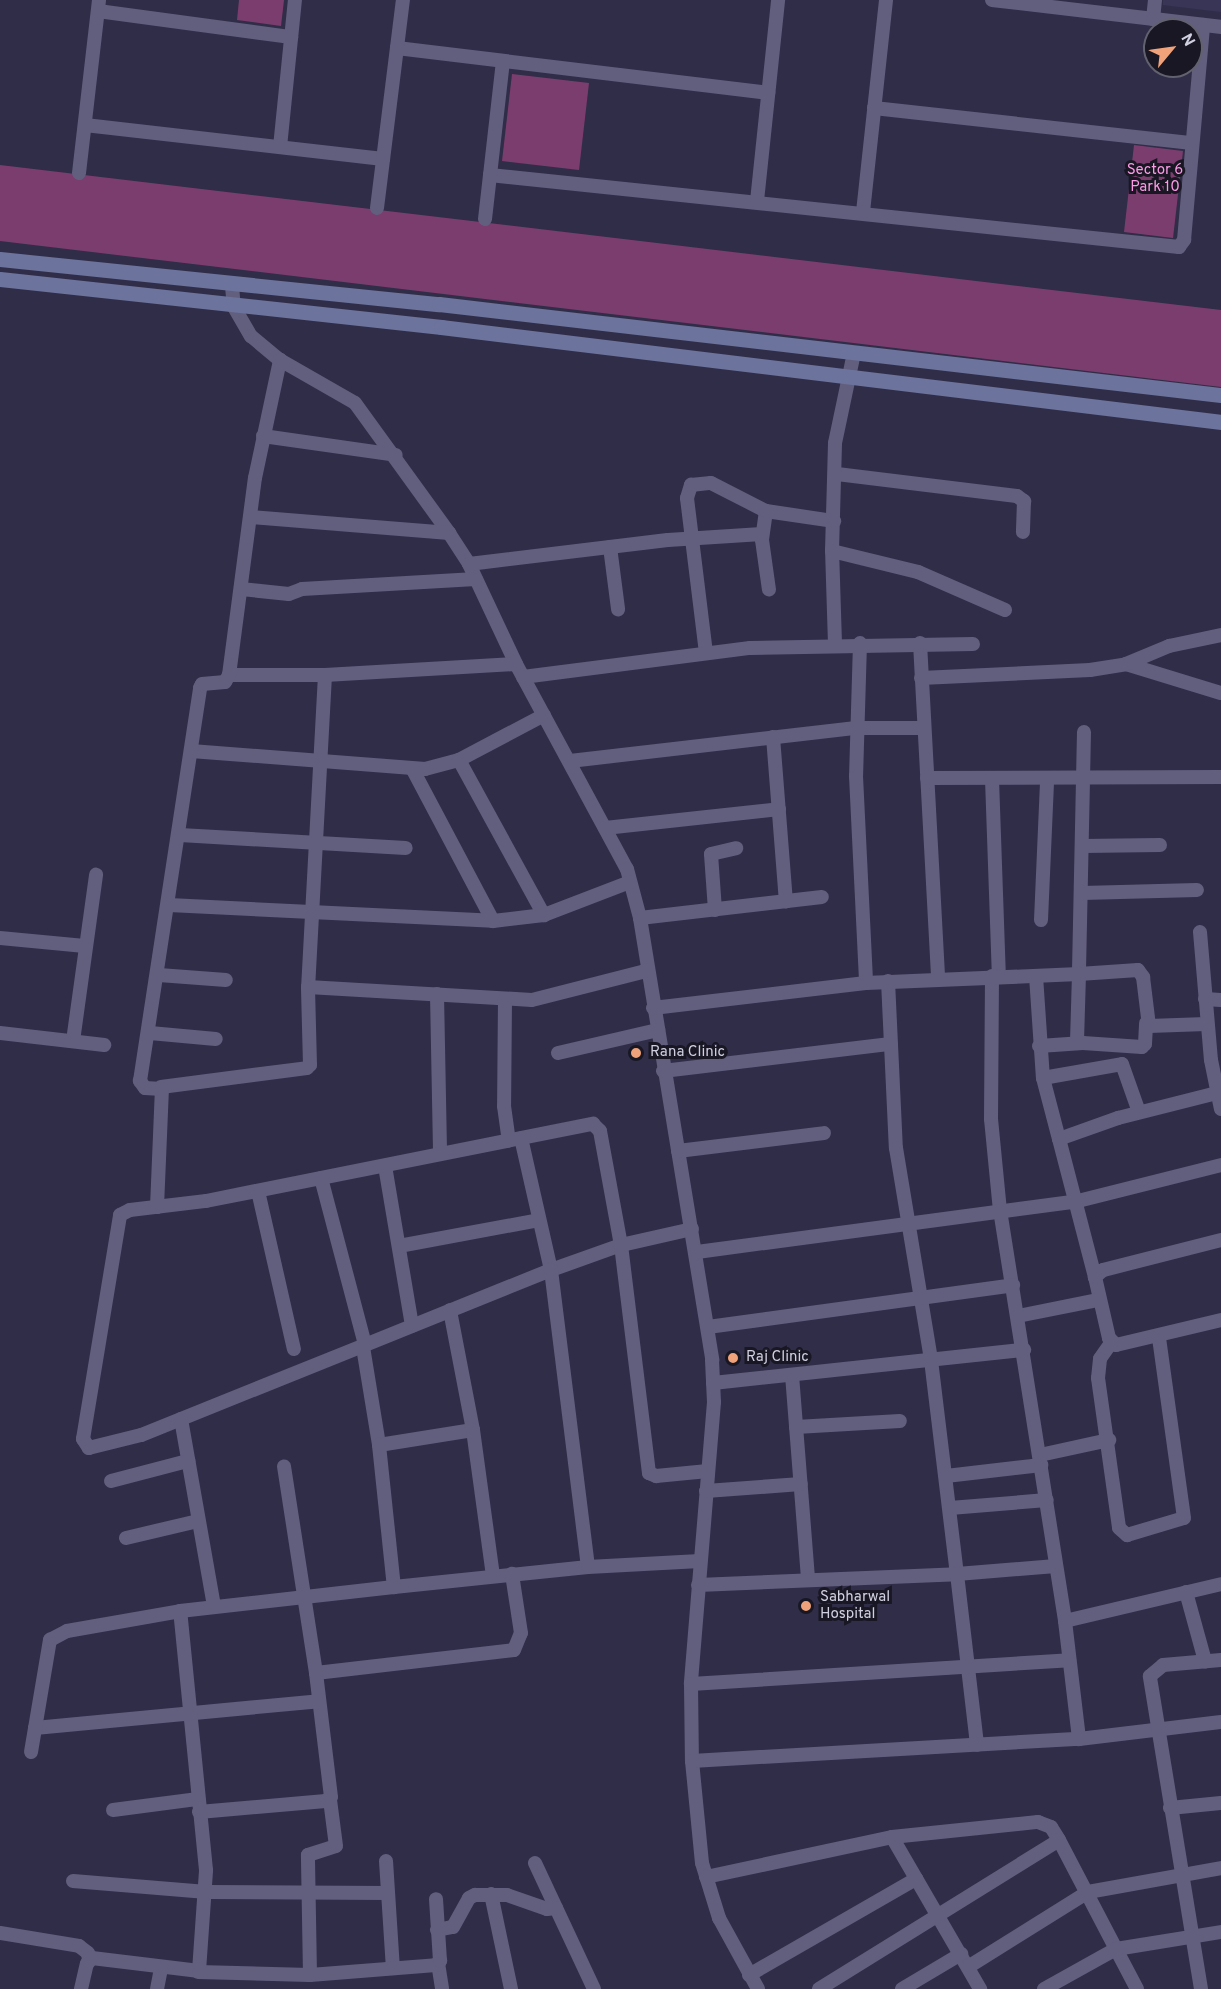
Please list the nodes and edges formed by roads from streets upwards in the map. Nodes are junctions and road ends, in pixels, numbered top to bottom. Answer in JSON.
{"nodes":[{"id":1,"x":295,"y":0,"type":"edge"},
{"id":2,"x":402,"y":0,"type":"edge"},
{"id":3,"x":778,"y":0,"type":"edge"},
{"id":4,"x":886,"y":0,"type":"edge"},
{"id":5,"x":992,"y":0,"type":"edge"},
{"id":6,"x":1155,"y":0,"type":"edge"},
{"id":7,"x":98,"y":6,"type":"edge"},
{"id":8,"x":1084,"y":6,"type":"edge"},
{"id":9,"x":1148,"y":18,"type":"edge"},
{"id":10,"x":1153,"y":18,"type":"edge"},
{"id":11,"x":1203,"y":25,"type":"edge"},
{"id":12,"x":1221,"y":27,"type":"edge"},
{"id":13,"x":291,"y":37,"type":"junction"},
{"id":14,"x":397,"y":48,"type":"junction"},
{"id":15,"x":503,"y":61,"type":"junction"},
{"id":16,"x":1198,"y":78,"type":"edge"},
{"id":17,"x":768,"y":93,"type":"junction"},
{"id":18,"x":874,"y":108,"type":"junction"},
{"id":19,"x":85,"y":125,"type":"junction"},
{"id":20,"x":1192,"y":143,"type":"junction"},
{"id":21,"x":280,"y":147,"type":"junction"},
{"id":22,"x":383,"y":159,"type":"junction"},
{"id":23,"x":79,"y":173,"type":"dead end"},
{"id":24,"x":490,"y":175,"type":"junction"},
{"id":25,"x":757,"y":201,"type":"junction"},
{"id":26,"x":377,"y":208,"type":"dead end"},
{"id":27,"x":863,"y":212,"type":"junction"},
{"id":28,"x":485,"y":219,"type":"dead end"},
{"id":29,"x":0,"y":259,"type":"edge"},
{"id":30,"x":0,"y":279,"type":"edge"},
{"id":31,"x":232,"y":286,"type":"junction"},
{"id":32,"x":234,"y":307,"type":"junction"},
{"id":33,"x":854,"y":353,"type":"junction"},
{"id":34,"x":280,"y":360,"type":"junction"},
{"id":35,"x":852,"y":377,"type":"junction"},
{"id":36,"x":1221,"y":395,"type":"edge"},
{"id":37,"x":1221,"y":422,"type":"edge"},
{"id":38,"x":263,"y":436,"type":"junction"},
{"id":39,"x":396,"y":455,"type":"junction"},
{"id":40,"x":837,"y":474,"type":"junction"},
{"id":41,"x":766,"y":511,"type":"junction"},
{"id":42,"x":251,"y":517,"type":"junction"},
{"id":43,"x":834,"y":521,"type":"junction"},
{"id":44,"x":1023,"y":532,"type":"dead end"},
{"id":45,"x":449,"y":533,"type":"junction"},
{"id":46,"x":762,"y":534,"type":"junction"},
{"id":47,"x":694,"y":539,"type":"junction"},
{"id":48,"x":610,"y":547,"type":"junction"},
{"id":49,"x":832,"y":551,"type":"junction"},
{"id":50,"x":469,"y":564,"type":"junction"},
{"id":51,"x":476,"y":579,"type":"junction"},
{"id":52,"x":241,"y":589,"type":"junction"},
{"id":53,"x":769,"y":590,"type":"dead end"},
{"id":54,"x":618,"y":609,"type":"dead end"},
{"id":55,"x":1005,"y":610,"type":"dead end"},
{"id":56,"x":1221,"y":635,"type":"edge"},
{"id":57,"x":920,"y":643,"type":"junction"},
{"id":58,"x":835,"y":644,"type":"junction"},
{"id":59,"x":860,"y":644,"type":"junction"},
{"id":60,"x":973,"y":644,"type":"dead end"},
{"id":61,"x":706,"y":653,"type":"junction"},
{"id":62,"x":516,"y":664,"type":"junction"},
{"id":63,"x":1126,"y":664,"type":"junction"},
{"id":64,"x":230,"y":675,"type":"junction"},
{"id":65,"x":325,"y":675,"type":"junction"},
{"id":66,"x":523,"y":677,"type":"junction"},
{"id":67,"x":921,"y":678,"type":"junction"},
{"id":68,"x":1221,"y":693,"type":"edge"},
{"id":69,"x":544,"y":715,"type":"junction"},
{"id":70,"x":924,"y":728,"type":"junction"},
{"id":71,"x":856,"y":729,"type":"junction"},
{"id":72,"x":1083,"y":732,"type":"dead end"},
{"id":73,"x":773,"y":737,"type":"junction"},
{"id":74,"x":191,"y":752,"type":"junction"},
{"id":75,"x":459,"y":760,"type":"junction"},
{"id":76,"x":570,"y":760,"type":"junction"},
{"id":77,"x":321,"y":763,"type":"junction"},
{"id":78,"x":413,"y":770,"type":"junction"},
{"id":79,"x":1221,"y":777,"type":"edge"},
{"id":80,"x":927,"y":778,"type":"junction"},
{"id":81,"x":992,"y":779,"type":"junction"},
{"id":82,"x":1047,"y":780,"type":"junction"},
{"id":83,"x":1084,"y":781,"type":"junction"},
{"id":84,"x":780,"y":809,"type":"junction"},
{"id":85,"x":605,"y":828,"type":"junction"},
{"id":86,"x":180,"y":835,"type":"junction"},
{"id":87,"x":316,"y":843,"type":"junction"},
{"id":88,"x":1083,"y":846,"type":"junction"},
{"id":89,"x":1160,"y":846,"type":"dead end"},
{"id":90,"x":406,"y":848,"type":"dead end"},
{"id":91,"x":736,"y":848,"type":"dead end"},
{"id":92,"x":96,"y":875,"type":"dead end"},
{"id":93,"x":630,"y":882,"type":"junction"},
{"id":94,"x":1197,"y":890,"type":"dead end"},
{"id":95,"x":1082,"y":893,"type":"junction"},
{"id":96,"x":822,"y":897,"type":"dead end"},
{"id":97,"x":786,"y":901,"type":"junction"},
{"id":98,"x":169,"y":905,"type":"junction"},
{"id":99,"x":715,"y":910,"type":"junction"},
{"id":100,"x":314,"y":913,"type":"junction"},
{"id":101,"x":544,"y":915,"type":"junction"},
{"id":102,"x":640,"y":918,"type":"junction"},
{"id":103,"x":1041,"y":920,"type":"dead end"},
{"id":104,"x":493,"y":921,"type":"junction"},
{"id":105,"x":1200,"y":932,"type":"dead end"},
{"id":106,"x":0,"y":938,"type":"edge"},
{"id":107,"x":86,"y":946,"type":"junction"},
{"id":108,"x":646,"y":971,"type":"junction"},
{"id":109,"x":1079,"y":974,"type":"junction"},
{"id":110,"x":159,"y":975,"type":"junction"},
{"id":111,"x":996,"y":976,"type":"junction"},
{"id":112,"x":1035,"y":976,"type":"junction"},
{"id":113,"x":938,"y":977,"type":"junction"},
{"id":114,"x":225,"y":980,"type":"dead end"},
{"id":115,"x":888,"y":981,"type":"junction"},
{"id":116,"x":866,"y":982,"type":"junction"},
{"id":117,"x":308,"y":987,"type":"junction"},
{"id":118,"x":437,"y":994,"type":"junction"},
{"id":119,"x":505,"y":999,"type":"junction"},
{"id":120,"x":1205,"y":999,"type":"junction"},
{"id":121,"x":1221,"y":1000,"type":"edge"},
{"id":122,"x":653,"y":1008,"type":"junction"},
{"id":123,"x":1146,"y":1023,"type":"junction"},
{"id":124,"x":1206,"y":1024,"type":"junction"},
{"id":125,"x":658,"y":1030,"type":"junction"},
{"id":126,"x":0,"y":1033,"type":"edge"},
{"id":127,"x":150,"y":1033,"type":"junction"},
{"id":128,"x":216,"y":1039,"type":"dead end"},
{"id":129,"x":73,"y":1041,"type":"junction"},
{"id":130,"x":1077,"y":1043,"type":"junction"},
{"id":131,"x":890,"y":1044,"type":"junction"},
{"id":132,"x":104,"y":1045,"type":"dead end"},
{"id":133,"x":1039,"y":1046,"type":"junction"},
{"id":134,"x":558,"y":1053,"type":"dead end"},
{"id":135,"x":1216,"y":1058,"type":"edge"},
{"id":136,"x":663,"y":1071,"type":"junction"},
{"id":137,"x":1043,"y":1078,"type":"junction"},
{"id":138,"x":161,"y":1087,"type":"junction"},
{"id":139,"x":1217,"y":1093,"type":"junction"},
{"id":140,"x":1221,"y":1109,"type":"edge"},
{"id":141,"x":1139,"y":1112,"type":"junction"},
{"id":142,"x":824,"y":1133,"type":"dead end"},
{"id":143,"x":1059,"y":1139,"type":"junction"},
{"id":144,"x":515,"y":1140,"type":"junction"},
{"id":145,"x":678,"y":1151,"type":"junction"},
{"id":146,"x":440,"y":1154,"type":"junction"},
{"id":147,"x":1221,"y":1165,"type":"edge"},
{"id":148,"x":385,"y":1166,"type":"junction"},
{"id":149,"x":321,"y":1178,"type":"junction"},
{"id":150,"x":258,"y":1191,"type":"junction"},
{"id":151,"x":1074,"y":1202,"type":"junction"},
{"id":152,"x":157,"y":1207,"type":"junction"},
{"id":153,"x":1000,"y":1210,"type":"junction"},
{"id":154,"x":539,"y":1220,"type":"junction"},
{"id":155,"x":907,"y":1224,"type":"junction"},
{"id":156,"x":692,"y":1229,"type":"junction"},
{"id":157,"x":1221,"y":1240,"type":"edge"},
{"id":158,"x":621,"y":1245,"type":"junction"},
{"id":159,"x":399,"y":1246,"type":"junction"},
{"id":160,"x":697,"y":1252,"type":"junction"},
{"id":161,"x":551,"y":1270,"type":"junction"},
{"id":162,"x":1095,"y":1277,"type":"junction"},
{"id":163,"x":1013,"y":1285,"type":"junction"},
{"id":164,"x":920,"y":1298,"type":"junction"},
{"id":165,"x":1098,"y":1300,"type":"junction"},
{"id":166,"x":450,"y":1311,"type":"junction"},
{"id":167,"x":1018,"y":1316,"type":"junction"},
{"id":168,"x":1221,"y":1320,"type":"edge"},
{"id":169,"x":412,"y":1326,"type":"junction"},
{"id":170,"x":708,"y":1327,"type":"junction"},
{"id":171,"x":1159,"y":1337,"type":"junction"},
{"id":172,"x":1111,"y":1343,"type":"junction"},
{"id":173,"x":364,"y":1346,"type":"junction"},
{"id":174,"x":294,"y":1349,"type":"dead end"},
{"id":175,"x":1024,"y":1350,"type":"junction"},
{"id":176,"x":931,"y":1360,"type":"junction"},
{"id":177,"x":792,"y":1375,"type":"junction"},
{"id":178,"x":713,"y":1383,"type":"junction"},
{"id":179,"x":181,"y":1419,"type":"junction"},
{"id":180,"x":900,"y":1420,"type":"dead end"},
{"id":181,"x":796,"y":1427,"type":"junction"},
{"id":182,"x":473,"y":1430,"type":"junction"},
{"id":183,"x":1108,"y":1440,"type":"junction"},
{"id":184,"x":379,"y":1445,"type":"junction"},
{"id":185,"x":1040,"y":1460,"type":"junction"},
{"id":186,"x":188,"y":1461,"type":"junction"},
{"id":187,"x":284,"y":1466,"type":"dead end"},
{"id":188,"x":708,"y":1471,"type":"junction"},
{"id":189,"x":946,"y":1476,"type":"junction"},
{"id":190,"x":111,"y":1481,"type":"dead end"},
{"id":191,"x":801,"y":1485,"type":"junction"},
{"id":192,"x":706,"y":1491,"type":"junction"},
{"id":193,"x":1047,"y":1500,"type":"junction"},
{"id":194,"x":950,"y":1508,"type":"junction"},
{"id":195,"x":198,"y":1521,"type":"junction"},
{"id":196,"x":126,"y":1538,"type":"dead end"},
{"id":197,"x":700,"y":1561,"type":"junction"},
{"id":198,"x":1056,"y":1566,"type":"junction"},
{"id":199,"x":588,"y":1567,"type":"junction"},
{"id":200,"x":512,"y":1574,"type":"junction"},
{"id":201,"x":957,"y":1574,"type":"junction"},
{"id":202,"x":493,"y":1576,"type":"junction"},
{"id":203,"x":808,"y":1580,"type":"junction"},
{"id":204,"x":1221,"y":1584,"type":"edge"},
{"id":205,"x":698,"y":1585,"type":"junction"},
{"id":206,"x":394,"y":1587,"type":"junction"},
{"id":207,"x":1186,"y":1593,"type":"junction"},
{"id":208,"x":302,"y":1597,"type":"junction"},
{"id":209,"x":214,"y":1606,"type":"junction"},
{"id":210,"x":180,"y":1611,"type":"junction"},
{"id":211,"x":1065,"y":1622,"type":"junction"},
{"id":212,"x":1069,"y":1660,"type":"junction"},
{"id":213,"x":1221,"y":1660,"type":"edge"},
{"id":214,"x":1205,"y":1661,"type":"junction"},
{"id":215,"x":969,"y":1668,"type":"junction"},
{"id":216,"x":316,"y":1673,"type":"junction"},
{"id":217,"x":691,"y":1684,"type":"junction"},
{"id":218,"x":319,"y":1701,"type":"junction"},
{"id":219,"x":189,"y":1714,"type":"junction"},
{"id":220,"x":1221,"y":1722,"type":"edge"},
{"id":221,"x":35,"y":1728,"type":"junction"},
{"id":222,"x":1158,"y":1730,"type":"junction"},
{"id":223,"x":1079,"y":1739,"type":"junction"},
{"id":224,"x":977,"y":1745,"type":"junction"},
{"id":225,"x":32,"y":1752,"type":"dead end"},
{"id":226,"x":692,"y":1761,"type":"junction"},
{"id":227,"x":330,"y":1800,"type":"junction"},
{"id":228,"x":1221,"y":1803,"type":"edge"},
{"id":229,"x":198,"y":1805,"type":"junction"},
{"id":230,"x":1170,"y":1808,"type":"junction"},
{"id":231,"x":112,"y":1810,"type":"dead end"},
{"id":232,"x":892,"y":1837,"type":"junction"},
{"id":233,"x":1059,"y":1840,"type":"junction"},
{"id":234,"x":386,"y":1860,"type":"dead end"},
{"id":235,"x":535,"y":1863,"type":"dead end"},
{"id":236,"x":1221,"y":1868,"type":"edge"},
{"id":237,"x":1181,"y":1874,"type":"junction"},
{"id":238,"x":706,"y":1878,"type":"junction"},
{"id":239,"x":916,"y":1879,"type":"junction"},
{"id":240,"x":73,"y":1881,"type":"dead end"},
{"id":241,"x":207,"y":1892,"type":"junction"},
{"id":242,"x":1088,"y":1892,"type":"junction"},
{"id":243,"x":310,"y":1893,"type":"junction"},
{"id":244,"x":388,"y":1893,"type":"junction"},
{"id":245,"x":491,"y":1894,"type":"junction"},
{"id":246,"x":436,"y":1899,"type":"dead end"},
{"id":247,"x":556,"y":1908,"type":"junction"},
{"id":248,"x":938,"y":1915,"type":"junction"},
{"id":249,"x":437,"y":1930,"type":"junction"},
{"id":250,"x":1221,"y":1932,"type":"edge"},
{"id":251,"x":0,"y":1933,"type":"edge"},
{"id":252,"x":1191,"y":1935,"type":"junction"},
{"id":253,"x":1116,"y":1949,"type":"junction"},
{"id":254,"x":89,"y":1960,"type":"junction"},
{"id":255,"x":965,"y":1960,"type":"junction"},
{"id":256,"x":438,"y":1963,"type":"junction"},
{"id":257,"x":161,"y":1968,"type":"junction"},
{"id":258,"x":393,"y":1968,"type":"junction"},
{"id":259,"x":198,"y":1972,"type":"junction"},
{"id":260,"x":750,"y":1975,"type":"junction"},
{"id":261,"x":310,"y":1976,"type":"junction"},
{"id":262,"x":244,"y":1983,"type":"edge"},
{"id":263,"x":1050,"y":1987,"type":"edge"},
{"id":264,"x":81,"y":1989,"type":"edge"},
{"id":265,"x":157,"y":1989,"type":"edge"},
{"id":266,"x":442,"y":1989,"type":"edge"},
{"id":267,"x":511,"y":1989,"type":"edge"},
{"id":268,"x":594,"y":1989,"type":"edge"},
{"id":269,"x":758,"y":1989,"type":"edge"},
{"id":270,"x":819,"y":1989,"type":"edge"},
{"id":271,"x":902,"y":1989,"type":"edge"},
{"id":272,"x":980,"y":1989,"type":"edge"},
{"id":273,"x":1137,"y":1989,"type":"edge"},
{"id":274,"x":1201,"y":1989,"type":"edge"}],
"edges":[{"from":1,"to":13,"type":"street"},
{"from":2,"to":14,"type":"street"},
{"from":3,"to":17,"type":"street"},
{"from":4,"to":18,"type":"street"},
{"from":5,"to":8,"type":"street"},
{"from":6,"to":10,"type":"street"},
{"from":7,"to":13,"type":"street"},
{"from":7,"to":19,"type":"street"},
{"from":8,"to":9,"type":"street"},
{"from":11,"to":12,"type":"street"},
{"from":13,"to":21,"type":"street"},
{"from":14,"to":15,"type":"street"},
{"from":14,"to":22,"type":"street"},
{"from":15,"to":17,"type":"street"},
{"from":15,"to":24,"type":"street"},
{"from":16,"to":20,"type":"street"},
{"from":17,"to":25,"type":"street"},
{"from":18,"to":20,"type":"street"},
{"from":18,"to":27,"type":"street"},
{"from":19,"to":21,"type":"street"},
{"from":19,"to":23,"type":"street"},
{"from":20,"to":27,"type":"street"},
{"from":21,"to":22,"type":"street"},
{"from":22,"to":26,"type":"street"},
{"from":24,"to":25,"type":"street"},
{"from":24,"to":28,"type":"street"},
{"from":25,"to":27,"type":"street"},
{"from":29,"to":31,"type":"street"},
{"from":30,"to":32,"type":"street"},
{"from":31,"to":32,"type":"street"},
{"from":31,"to":33,"type":"street"},
{"from":32,"to":34,"type":"street"},
{"from":32,"to":35,"type":"street"},
{"from":33,"to":35,"type":"street"},
{"from":33,"to":36,"type":"street"},
{"from":34,"to":38,"type":"street"},
{"from":34,"to":39,"type":"street"},
{"from":35,"to":37,"type":"street"},
{"from":35,"to":40,"type":"street"},
{"from":38,"to":39,"type":"street"},
{"from":38,"to":42,"type":"street"},
{"from":39,"to":45,"type":"street"},
{"from":40,"to":43,"type":"street"},
{"from":40,"to":44,"type":"street"},
{"from":41,"to":43,"type":"street"},
{"from":41,"to":46,"type":"street"},
{"from":41,"to":47,"type":"street"},
{"from":42,"to":45,"type":"street"},
{"from":42,"to":52,"type":"street"},
{"from":43,"to":49,"type":"street"},
{"from":45,"to":50,"type":"street"},
{"from":46,"to":47,"type":"street"},
{"from":46,"to":53,"type":"street"},
{"from":47,"to":48,"type":"street"},
{"from":47,"to":61,"type":"street"},
{"from":48,"to":50,"type":"street"},
{"from":48,"to":54,"type":"street"},
{"from":49,"to":55,"type":"street"},
{"from":49,"to":58,"type":"street"},
{"from":50,"to":51,"type":"street"},
{"from":51,"to":52,"type":"street"},
{"from":51,"to":62,"type":"street"},
{"from":52,"to":64,"type":"street"},
{"from":56,"to":63,"type":"street"},
{"from":57,"to":59,"type":"street"},
{"from":57,"to":60,"type":"street"},
{"from":57,"to":67,"type":"street"},
{"from":58,"to":59,"type":"street"},
{"from":58,"to":61,"type":"street"},
{"from":59,"to":71,"type":"street"},
{"from":61,"to":66,"type":"street"},
{"from":62,"to":65,"type":"street"},
{"from":62,"to":66,"type":"street"},
{"from":63,"to":67,"type":"street"},
{"from":63,"to":68,"type":"street"},
{"from":64,"to":65,"type":"street"},
{"from":64,"to":74,"type":"street"},
{"from":65,"to":77,"type":"street"},
{"from":66,"to":69,"type":"street"},
{"from":67,"to":70,"type":"street"},
{"from":69,"to":75,"type":"street"},
{"from":69,"to":76,"type":"street"},
{"from":70,"to":71,"type":"street"},
{"from":70,"to":80,"type":"street"},
{"from":71,"to":73,"type":"street"},
{"from":71,"to":116,"type":"street"},
{"from":72,"to":83,"type":"street"},
{"from":73,"to":76,"type":"street"},
{"from":73,"to":84,"type":"street"},
{"from":74,"to":77,"type":"street"},
{"from":74,"to":86,"type":"street"},
{"from":75,"to":78,"type":"street"},
{"from":75,"to":101,"type":"street"},
{"from":76,"to":85,"type":"street"},
{"from":77,"to":78,"type":"street"},
{"from":77,"to":87,"type":"street"},
{"from":78,"to":104,"type":"street"},
{"from":79,"to":83,"type":"street"},
{"from":80,"to":81,"type":"street"},
{"from":80,"to":113,"type":"street"},
{"from":81,"to":82,"type":"street"},
{"from":81,"to":111,"type":"street"},
{"from":82,"to":83,"type":"street"},
{"from":82,"to":103,"type":"street"},
{"from":83,"to":88,"type":"street"},
{"from":84,"to":85,"type":"street"},
{"from":84,"to":97,"type":"street"},
{"from":85,"to":93,"type":"street"},
{"from":86,"to":87,"type":"street"},
{"from":86,"to":98,"type":"street"},
{"from":87,"to":90,"type":"street"},
{"from":87,"to":100,"type":"street"},
{"from":88,"to":89,"type":"street"},
{"from":88,"to":95,"type":"street"},
{"from":91,"to":99,"type":"street"},
{"from":92,"to":107,"type":"street"},
{"from":93,"to":101,"type":"street"},
{"from":93,"to":102,"type":"street"},
{"from":94,"to":95,"type":"street"},
{"from":95,"to":109,"type":"street"},
{"from":96,"to":97,"type":"street"},
{"from":97,"to":99,"type":"street"},
{"from":98,"to":100,"type":"street"},
{"from":98,"to":110,"type":"street"},
{"from":99,"to":102,"type":"street"},
{"from":100,"to":104,"type":"street"},
{"from":100,"to":117,"type":"street"},
{"from":101,"to":104,"type":"street"},
{"from":102,"to":108,"type":"street"},
{"from":105,"to":120,"type":"street"},
{"from":106,"to":107,"type":"street"},
{"from":107,"to":129,"type":"street"},
{"from":108,"to":119,"type":"street"},
{"from":108,"to":122,"type":"street"},
{"from":109,"to":112,"type":"street"},
{"from":109,"to":123,"type":"street"},
{"from":109,"to":130,"type":"street"},
{"from":110,"to":114,"type":"street"},
{"from":110,"to":127,"type":"street"},
{"from":111,"to":112,"type":"street"},
{"from":111,"to":113,"type":"street"},
{"from":111,"to":153,"type":"street"},
{"from":112,"to":133,"type":"street"},
{"from":113,"to":115,"type":"street"},
{"from":115,"to":116,"type":"street"},
{"from":115,"to":131,"type":"street"},
{"from":116,"to":122,"type":"street"},
{"from":117,"to":118,"type":"street"},
{"from":117,"to":138,"type":"street"},
{"from":118,"to":119,"type":"street"},
{"from":118,"to":146,"type":"street"},
{"from":119,"to":144,"type":"street"},
{"from":120,"to":121,"type":"street"},
{"from":120,"to":124,"type":"street"},
{"from":122,"to":125,"type":"street"},
{"from":123,"to":124,"type":"street"},
{"from":123,"to":130,"type":"street"},
{"from":124,"to":135,"type":"street"},
{"from":125,"to":134,"type":"street"},
{"from":125,"to":136,"type":"street"},
{"from":126,"to":129,"type":"street"},
{"from":127,"to":128,"type":"street"},
{"from":127,"to":138,"type":"street"},
{"from":129,"to":132,"type":"street"},
{"from":130,"to":133,"type":"street"},
{"from":131,"to":136,"type":"street"},
{"from":131,"to":155,"type":"street"},
{"from":133,"to":137,"type":"street"},
{"from":135,"to":139,"type":"street"},
{"from":136,"to":145,"type":"street"},
{"from":137,"to":141,"type":"street"},
{"from":137,"to":143,"type":"street"},
{"from":138,"to":152,"type":"street"},
{"from":139,"to":140,"type":"street"},
{"from":139,"to":141,"type":"street"},
{"from":141,"to":143,"type":"street"},
{"from":142,"to":145,"type":"street"},
{"from":143,"to":151,"type":"street"},
{"from":144,"to":146,"type":"street"},
{"from":144,"to":154,"type":"street"},
{"from":144,"to":158,"type":"street"},
{"from":145,"to":156,"type":"street"},
{"from":146,"to":148,"type":"street"},
{"from":147,"to":151,"type":"street"},
{"from":148,"to":149,"type":"street"},
{"from":148,"to":159,"type":"street"},
{"from":149,"to":150,"type":"street"},
{"from":149,"to":173,"type":"street"},
{"from":150,"to":152,"type":"street"},
{"from":150,"to":174,"type":"street"},
{"from":151,"to":153,"type":"street"},
{"from":151,"to":162,"type":"street"},
{"from":152,"to":179,"type":"street"},
{"from":153,"to":155,"type":"street"},
{"from":153,"to":163,"type":"street"},
{"from":154,"to":159,"type":"street"},
{"from":154,"to":161,"type":"street"},
{"from":155,"to":160,"type":"street"},
{"from":155,"to":164,"type":"street"},
{"from":156,"to":158,"type":"street"},
{"from":156,"to":160,"type":"street"},
{"from":157,"to":162,"type":"street"},
{"from":158,"to":161,"type":"street"},
{"from":158,"to":188,"type":"street"},
{"from":159,"to":169,"type":"street"},
{"from":160,"to":170,"type":"street"},
{"from":161,"to":166,"type":"street"},
{"from":161,"to":199,"type":"street"},
{"from":162,"to":165,"type":"street"},
{"from":163,"to":164,"type":"street"},
{"from":163,"to":167,"type":"street"},
{"from":164,"to":170,"type":"street"},
{"from":164,"to":176,"type":"street"},
{"from":165,"to":167,"type":"street"},
{"from":165,"to":172,"type":"street"},
{"from":166,"to":169,"type":"street"},
{"from":166,"to":182,"type":"street"},
{"from":167,"to":175,"type":"street"},
{"from":168,"to":171,"type":"street"},
{"from":169,"to":173,"type":"street"},
{"from":170,"to":178,"type":"street"},
{"from":171,"to":172,"type":"street"},
{"from":171,"to":183,"type":"street"},
{"from":172,"to":183,"type":"street"},
{"from":173,"to":179,"type":"street"},
{"from":173,"to":184,"type":"street"},
{"from":175,"to":176,"type":"street"},
{"from":175,"to":185,"type":"street"},
{"from":176,"to":177,"type":"street"},
{"from":176,"to":189,"type":"street"},
{"from":177,"to":178,"type":"street"},
{"from":177,"to":181,"type":"street"},
{"from":178,"to":188,"type":"street"},
{"from":179,"to":186,"type":"street"},
{"from":180,"to":181,"type":"street"},
{"from":181,"to":191,"type":"street"},
{"from":182,"to":184,"type":"street"},
{"from":182,"to":202,"type":"street"},
{"from":183,"to":185,"type":"street"},
{"from":184,"to":206,"type":"street"},
{"from":185,"to":189,"type":"street"},
{"from":185,"to":193,"type":"street"},
{"from":186,"to":190,"type":"street"},
{"from":186,"to":195,"type":"street"},
{"from":187,"to":208,"type":"street"},
{"from":188,"to":192,"type":"street"},
{"from":189,"to":194,"type":"street"},
{"from":191,"to":192,"type":"street"},
{"from":191,"to":203,"type":"street"},
{"from":192,"to":197,"type":"street"},
{"from":193,"to":194,"type":"street"},
{"from":193,"to":198,"type":"street"},
{"from":194,"to":201,"type":"street"},
{"from":195,"to":196,"type":"street"},
{"from":195,"to":209,"type":"street"},
{"from":197,"to":199,"type":"street"},
{"from":197,"to":205,"type":"street"},
{"from":198,"to":201,"type":"street"},
{"from":198,"to":211,"type":"street"},
{"from":199,"to":200,"type":"street"},
{"from":200,"to":202,"type":"street"},
{"from":200,"to":216,"type":"street"},
{"from":201,"to":203,"type":"street"},
{"from":201,"to":215,"type":"street"},
{"from":202,"to":206,"type":"street"},
{"from":203,"to":205,"type":"street"},
{"from":204,"to":207,"type":"street"},
{"from":205,"to":217,"type":"street"},
{"from":206,"to":208,"type":"street"},
{"from":207,"to":211,"type":"street"},
{"from":207,"to":214,"type":"street"},
{"from":208,"to":209,"type":"street"},
{"from":208,"to":216,"type":"street"},
{"from":209,"to":210,"type":"street"},
{"from":210,"to":219,"type":"street"},
{"from":210,"to":221,"type":"street"},
{"from":211,"to":212,"type":"street"},
{"from":212,"to":215,"type":"street"},
{"from":212,"to":223,"type":"street"},
{"from":213,"to":214,"type":"street"},
{"from":214,"to":222,"type":"street"},
{"from":215,"to":217,"type":"street"},
{"from":215,"to":224,"type":"street"},
{"from":216,"to":218,"type":"street"},
{"from":217,"to":226,"type":"street"},
{"from":218,"to":219,"type":"street"},
{"from":218,"to":227,"type":"street"},
{"from":219,"to":221,"type":"street"},
{"from":219,"to":229,"type":"street"},
{"from":220,"to":222,"type":"street"},
{"from":221,"to":225,"type":"street"},
{"from":222,"to":223,"type":"street"},
{"from":222,"to":230,"type":"street"},
{"from":223,"to":224,"type":"street"},
{"from":224,"to":226,"type":"street"},
{"from":226,"to":238,"type":"street"},
{"from":227,"to":229,"type":"street"},
{"from":227,"to":243,"type":"street"},
{"from":228,"to":230,"type":"street"},
{"from":229,"to":231,"type":"street"},
{"from":229,"to":241,"type":"street"},
{"from":230,"to":237,"type":"street"},
{"from":232,"to":233,"type":"street"},
{"from":232,"to":238,"type":"street"},
{"from":232,"to":239,"type":"street"},
{"from":233,"to":242,"type":"street"},
{"from":233,"to":248,"type":"street"},
{"from":234,"to":244,"type":"street"},
{"from":235,"to":247,"type":"street"},
{"from":236,"to":237,"type":"street"},
{"from":237,"to":242,"type":"street"},
{"from":237,"to":252,"type":"street"},
{"from":238,"to":260,"type":"street"},
{"from":239,"to":248,"type":"street"},
{"from":239,"to":260,"type":"street"},
{"from":240,"to":241,"type":"street"},
{"from":241,"to":243,"type":"street"},
{"from":241,"to":259,"type":"street"},
{"from":242,"to":253,"type":"street"},
{"from":242,"to":255,"type":"street"},
{"from":243,"to":244,"type":"street"},
{"from":243,"to":261,"type":"street"},
{"from":244,"to":258,"type":"street"},
{"from":245,"to":247,"type":"street"},
{"from":245,"to":249,"type":"street"},
{"from":245,"to":267,"type":"street"},
{"from":246,"to":249,"type":"street"},
{"from":247,"to":268,"type":"street"},
{"from":248,"to":255,"type":"street"},
{"from":248,"to":270,"type":"street"},
{"from":249,"to":256,"type":"street"},
{"from":250,"to":252,"type":"street"},
{"from":251,"to":254,"type":"street"},
{"from":252,"to":253,"type":"street"},
{"from":252,"to":274,"type":"street"},
{"from":253,"to":263,"type":"street"},
{"from":253,"to":273,"type":"street"},
{"from":254,"to":257,"type":"street"},
{"from":254,"to":264,"type":"street"},
{"from":255,"to":271,"type":"street"},
{"from":255,"to":272,"type":"street"},
{"from":256,"to":258,"type":"street"},
{"from":256,"to":266,"type":"street"},
{"from":257,"to":259,"type":"street"},
{"from":257,"to":265,"type":"street"},
{"from":258,"to":261,"type":"street"},
{"from":259,"to":262,"type":"street"},
{"from":260,"to":269,"type":"street"},
{"from":261,"to":262,"type":"street"}]}
